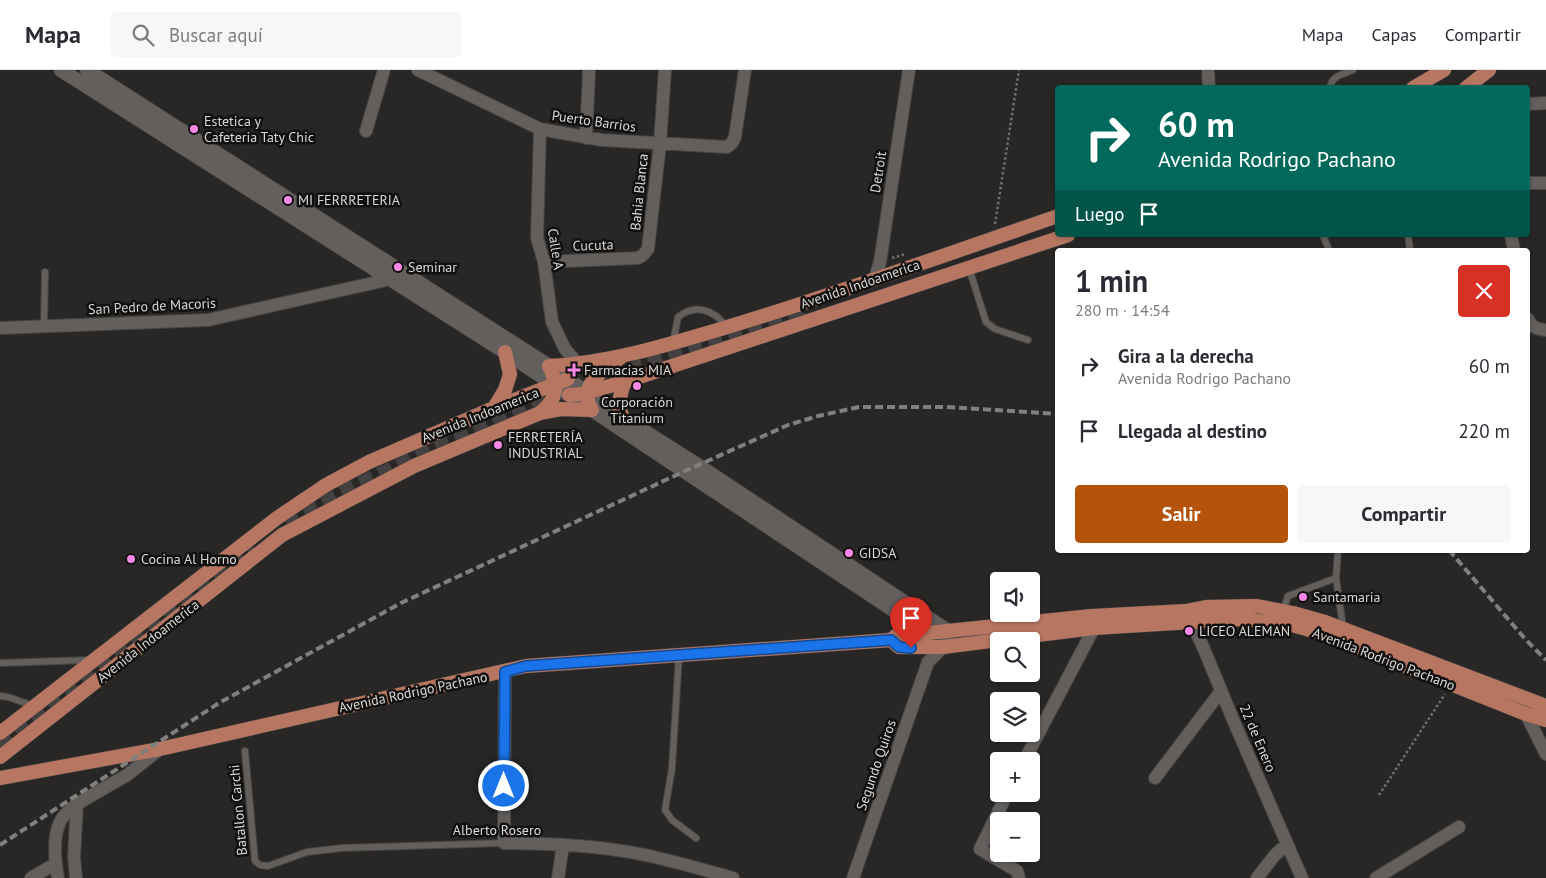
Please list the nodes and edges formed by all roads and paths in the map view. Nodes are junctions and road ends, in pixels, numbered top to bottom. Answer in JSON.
{"nodes":[{"id":1,"x":61,"y":70,"type":"edge"},
{"id":2,"x":87,"y":70,"type":"edge"},
{"id":3,"x":384,"y":70,"type":"edge"},
{"id":4,"x":418,"y":70,"type":"edge"},
{"id":5,"x":589,"y":70,"type":"edge"},
{"id":6,"x":665,"y":70,"type":"edge"},
{"id":7,"x":745,"y":70,"type":"edge"},
{"id":8,"x":909,"y":70,"type":"edge"},
{"id":9,"x":1020,"y":70,"type":"edge"},
{"id":10,"x":1208,"y":70,"type":"edge"},
{"id":11,"x":1353,"y":70,"type":"edge"},
{"id":12,"x":1444,"y":70,"type":"edge"},
{"id":13,"x":1489,"y":70,"type":"edge"},
{"id":14,"x":1209,"y":85,"type":"edge"},
{"id":15,"x":1330,"y":85,"type":"edge"},
{"id":16,"x":1418,"y":85,"type":"edge"},
{"id":17,"x":1470,"y":85,"type":"edge"},
{"id":18,"x":1546,"y":103,"type":"edge"},
{"id":19,"x":1530,"y":104,"type":"edge"},
{"id":20,"x":540,"y":128,"type":"junction"},
{"id":21,"x":366,"y":131,"type":"dead end"},
{"id":22,"x":586,"y":138,"type":"junction"},
{"id":23,"x":660,"y":144,"type":"junction"},
{"id":24,"x":1530,"y":183,"type":"edge"},
{"id":25,"x":1546,"y":183,"type":"edge"},
{"id":26,"x":1055,"y":217,"type":"edge"},
{"id":27,"x":995,"y":226,"type":"dead end"},
{"id":28,"x":1062,"y":237,"type":"edge"},
{"id":29,"x":906,"y":254,"type":"dead end"},
{"id":30,"x":643,"y":256,"type":"joint"},
{"id":31,"x":544,"y":262,"type":"junction"},
{"id":32,"x":880,"y":262,"type":"junction"},
{"id":33,"x":969,"y":268,"type":"junction"},
{"id":34,"x":44,"y":272,"type":"dead end"},
{"id":35,"x":875,"y":278,"type":"junction"},
{"id":36,"x":391,"y":280,"type":"junction"},
{"id":37,"x":1530,"y":324,"type":"edge"},
{"id":38,"x":44,"y":326,"type":"junction"},
{"id":39,"x":726,"y":327,"type":"junction"},
{"id":40,"x":0,"y":328,"type":"edge"},
{"id":41,"x":1546,"y":330,"type":"edge"},
{"id":42,"x":1028,"y":340,"type":"dead end"},
{"id":43,"x":673,"y":343,"type":"junction"},
{"id":44,"x":505,"y":352,"type":"junction"},
{"id":45,"x":625,"y":354,"type":"junction"},
{"id":46,"x":579,"y":365,"type":"junction"},
{"id":47,"x":549,"y":366,"type":"junction"},
{"id":48,"x":568,"y":379,"type":"junction"},
{"id":49,"x":624,"y":382,"type":"junction"},
{"id":50,"x":554,"y":385,"type":"junction"},
{"id":51,"x":587,"y":391,"type":"junction"},
{"id":52,"x":569,"y":395,"type":"junction"},
{"id":53,"x":494,"y":408,"type":"junction"},
{"id":54,"x":592,"y":410,"type":"junction"},
{"id":55,"x":540,"y":413,"type":"junction"},
{"id":56,"x":624,"y":418,"type":"junction"},
{"id":57,"x":1338,"y":553,"type":"edge"},
{"id":58,"x":1336,"y":578,"type":"junction"},
{"id":59,"x":1283,"y":611,"type":"junction"},
{"id":60,"x":1188,"y":616,"type":"junction"},
{"id":61,"x":1094,"y":628,"type":"junction"},
{"id":62,"x":1343,"y":628,"type":"junction"},
{"id":63,"x":948,"y":631,"type":"junction"},
{"id":64,"x":928,"y":634,"type":"junction"},
{"id":65,"x":891,"y":640,"type":"junction"},
{"id":66,"x":943,"y":647,"type":"junction"},
{"id":67,"x":924,"y":648,"type":"junction"},
{"id":68,"x":679,"y":655,"type":"junction"},
{"id":69,"x":93,"y":660,"type":"junction"},
{"id":70,"x":928,"y":662,"type":"junction"},
{"id":71,"x":0,"y":663,"type":"edge"},
{"id":72,"x":505,"y":672,"type":"junction"},
{"id":73,"x":1452,"y":684,"type":"junction"},
{"id":74,"x":1221,"y":691,"type":"junction"},
{"id":75,"x":0,"y":696,"type":"edge"},
{"id":76,"x":34,"y":706,"type":"junction"},
{"id":77,"x":1546,"y":706,"type":"edge"},
{"id":78,"x":1526,"y":714,"type":"junction"},
{"id":79,"x":1546,"y":720,"type":"edge"},
{"id":80,"x":0,"y":733,"type":"edge"},
{"id":81,"x":160,"y":750,"type":"junction"},
{"id":82,"x":245,"y":751,"type":"dead end"},
{"id":83,"x":1029,"y":752,"type":"edge"},
{"id":84,"x":1546,"y":754,"type":"edge"},
{"id":85,"x":0,"y":757,"type":"edge"},
{"id":86,"x":0,"y":778,"type":"edge"},
{"id":87,"x":1155,"y":778,"type":"dead end"},
{"id":88,"x":1379,"y":795,"type":"dead end"},
{"id":89,"x":1004,"y":802,"type":"edge"},
{"id":90,"x":77,"y":804,"type":"junction"},
{"id":91,"x":1459,"y":827,"type":"dead end"},
{"id":92,"x":696,"y":838,"type":"dead end"},
{"id":93,"x":504,"y":843,"type":"junction"},
{"id":94,"x":1288,"y":844,"type":"junction"},
{"id":95,"x":563,"y":845,"type":"junction"},
{"id":96,"x":55,"y":864,"type":"junction"},
{"id":97,"x":260,"y":865,"type":"joint"},
{"id":98,"x":714,"y":876,"type":"edge"},
{"id":99,"x":31,"y":878,"type":"edge"},
{"id":100,"x":58,"y":878,"type":"edge"},
{"id":101,"x":76,"y":878,"type":"edge"},
{"id":102,"x":558,"y":878,"type":"edge"},
{"id":103,"x":734,"y":878,"type":"edge"},
{"id":104,"x":853,"y":878,"type":"edge"},
{"id":105,"x":1019,"y":878,"type":"edge"},
{"id":106,"x":1257,"y":878,"type":"edge"},
{"id":107,"x":1302,"y":878,"type":"edge"},
{"id":108,"x":1376,"y":878,"type":"edge"}],
"edges":[{"from":1,"to":36,"type":"street"},
{"from":2,"to":47,"type":"street"},
{"from":3,"to":21,"type":"street"},
{"from":4,"to":20,"type":"street","name":"Puerto Barrios"},
{"from":5,"to":22,"type":"street"},
{"from":6,"to":23,"type":"street","name":"Bahia Blanca"},
{"from":7,"to":23,"type":"street","name":"Puerto Barrios"},
{"from":8,"to":32,"type":"street","name":"Detroit"},
{"from":9,"to":27,"type":"path"},
{"from":10,"to":14,"type":"street"},
{"from":11,"to":15,"type":"lane"},
{"from":12,"to":16,"type":"main road"},
{"from":13,"to":17,"type":"main road"},
{"from":18,"to":19,"type":"street"},
{"from":20,"to":22,"type":"street","name":"Puerto Barrios"},
{"from":20,"to":31,"type":"street","name":"Calle A"},
{"from":22,"to":23,"type":"street","name":"Puerto Barrios"},
{"from":23,"to":30,"type":"street","name":"Bahia Blanca"},
{"from":24,"to":25,"type":"street"},
{"from":26,"to":35,"type":"main road","name":"Avenida Indoamerica"},
{"from":28,"to":33,"type":"main road","name":"Avenida Indoamerica"},
{"from":29,"to":32,"type":"path"},
{"from":30,"to":31,"type":"street","name":"Cucuta"},
{"from":31,"to":46,"type":"street","name":"Calle A"},
{"from":32,"to":35,"type":"street","name":"Detroit"},
{"from":33,"to":42,"type":"lane"},
{"from":33,"to":49,"type":"main road","name":"Avenida Indoamerica"},
{"from":34,"to":38,"type":"lane"},
{"from":35,"to":39,"type":"main road","name":"Avenida Indoamerica"},
{"from":36,"to":38,"type":"street","name":"San Pedro de Macoris"},
{"from":36,"to":44,"type":"street"},
{"from":37,"to":41,"type":"street"},
{"from":38,"to":40,"type":"street","name":"San Pedro de Macoris"},
{"from":39,"to":43,"type":"main road","name":"Avenida Indoamerica"},
{"from":39,"to":43,"type":"lane"},
{"from":43,"to":45,"type":"main road","name":"Avenida Indoamerica"},
{"from":44,"to":50,"type":"street"},
{"from":44,"to":53,"type":"main road"},
{"from":45,"to":46,"type":"main road"},
{"from":45,"to":51,"type":"main road","name":"Avenida Indoamerica"},
{"from":46,"to":47,"type":"main road"},
{"from":47,"to":48,"type":"street"},
{"from":47,"to":50,"type":"main road"},
{"from":48,"to":50,"type":"main road"},
{"from":48,"to":51,"type":"street"},
{"from":49,"to":51,"type":"main road","name":"Avenida Indoamerica"},
{"from":49,"to":56,"type":"main road"},
{"from":50,"to":52,"type":"street"},
{"from":50,"to":53,"type":"main road","name":"Avenida Indoamerica"},
{"from":50,"to":55,"type":"main road","name":"Avenida Indoamerica"},
{"from":51,"to":52,"type":"main road","name":"Avenida Indoamerica"},
{"from":51,"to":54,"type":"main road"},
{"from":51,"to":56,"type":"street"},
{"from":52,"to":54,"type":"street"},
{"from":53,"to":69,"type":"main road","name":"Avenida Indoamerica"},
{"from":54,"to":55,"type":"main road"},
{"from":54,"to":64,"type":"street"},
{"from":55,"to":85,"type":"main road","name":"Avenida Indoamerica"},
{"from":56,"to":63,"type":"street"},
{"from":57,"to":58,"type":"lane"},
{"from":58,"to":59,"type":"lane"},
{"from":58,"to":62,"type":"lane"},
{"from":59,"to":60,"type":"main road","name":"Avenida Rodrigo Pachano"},
{"from":59,"to":62,"type":"main road","name":"Avenida Rodrigo Pachano"},
{"from":60,"to":61,"type":"main road","name":"Avenida Rodrigo Pachano"},
{"from":60,"to":63,"type":"main road","name":"Avenida Rodrigo Pachano"},
{"from":60,"to":73,"type":"main road","name":"Avenida Rodrigo Pachano"},
{"from":60,"to":74,"type":"street","name":"22 de Enero"},
{"from":61,"to":66,"type":"main road","name":"Avenida Rodrigo Pachano"},
{"from":61,"to":83,"type":"street"},
{"from":62,"to":77,"type":"main road","name":"Avenida Rodrigo Pachano"},
{"from":63,"to":64,"type":"main road","name":"Avenida Rodrigo Pachano"},
{"from":63,"to":66,"type":"street"},
{"from":64,"to":65,"type":"main road","name":"Avenida Rodrigo Pachano"},
{"from":64,"to":67,"type":"street"},
{"from":65,"to":67,"type":"main road","name":"Avenida Rodrigo Pachano"},
{"from":65,"to":68,"type":"main road","name":"Avenida Rodrigo Pachano"},
{"from":66,"to":67,"type":"main road","name":"Avenida Rodrigo Pachano"},
{"from":66,"to":70,"type":"street"},
{"from":67,"to":70,"type":"street"},
{"from":68,"to":72,"type":"main road","name":"Avenida Rodrigo Pachano"},
{"from":68,"to":92,"type":"lane"},
{"from":69,"to":71,"type":"lane"},
{"from":69,"to":76,"type":"main road","name":"Avenida Indoamerica"},
{"from":70,"to":104,"type":"street","name":"Segundo Quiros"},
{"from":72,"to":81,"type":"main road","name":"Avenida Rodrigo Pachano"},
{"from":72,"to":93,"type":"street"},
{"from":73,"to":78,"type":"main road","name":"Avenida Rodrigo Pachano"},
{"from":73,"to":88,"type":"path"},
{"from":74,"to":87,"type":"street"},
{"from":74,"to":94,"type":"street","name":"22 de Enero"},
{"from":75,"to":76,"type":"lane"},
{"from":76,"to":80,"type":"main road","name":"Avenida Indoamerica"},
{"from":78,"to":79,"type":"main road","name":"Avenida Rodrigo Pachano"},
{"from":78,"to":84,"type":"street"},
{"from":81,"to":86,"type":"main road","name":"Avenida Rodrigo Pachano"},
{"from":81,"to":90,"type":"street"},
{"from":82,"to":97,"type":"lane","name":"Batallon Carchi"},
{"from":89,"to":105,"type":"street"},
{"from":90,"to":96,"type":"street"},
{"from":90,"to":101,"type":"street"},
{"from":91,"to":108,"type":"street"},
{"from":93,"to":95,"type":"street","name":"Alberto Rosero"},
{"from":93,"to":97,"type":"lane","name":"Alberto Rosero"},
{"from":94,"to":106,"type":"street"},
{"from":94,"to":107,"type":"street","name":"22 de Enero"},
{"from":95,"to":98,"type":"street","name":"Alberto Rosero"},
{"from":95,"to":102,"type":"street"},
{"from":96,"to":99,"type":"street"},
{"from":96,"to":100,"type":"street"},
{"from":98,"to":103,"type":"street","name":"Alberto Rosero"}]}
